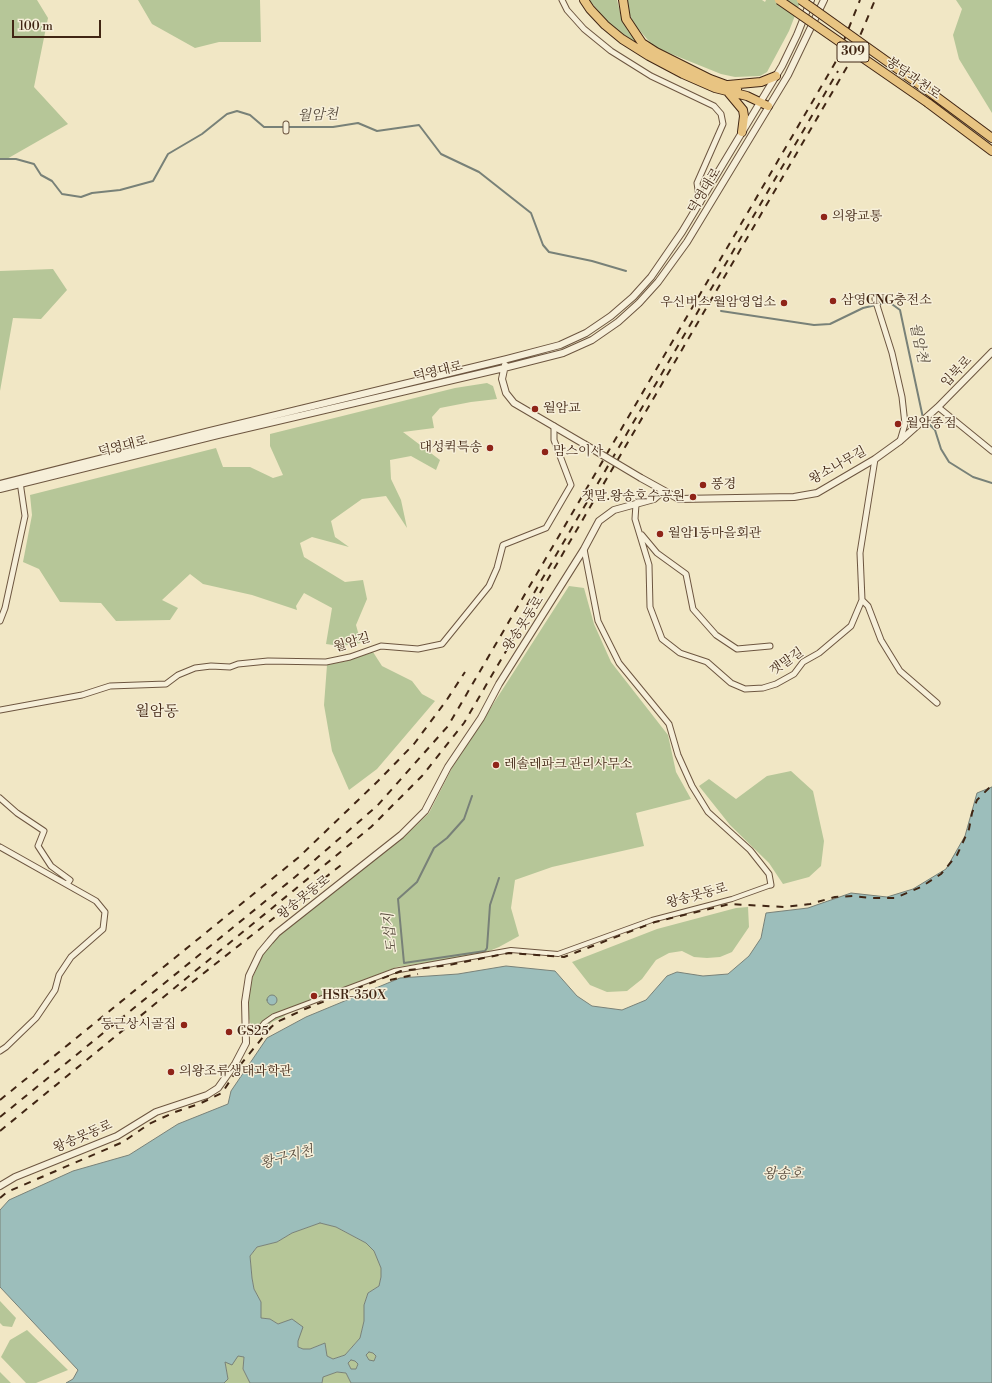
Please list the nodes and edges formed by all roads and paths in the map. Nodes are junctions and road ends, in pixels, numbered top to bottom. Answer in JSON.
{"nodes":[{"id":1,"x":562,"y":0,"type":"edge"},
{"id":2,"x":584,"y":0,"type":"edge"},
{"id":3,"x":623,"y":0,"type":"edge"},
{"id":4,"x":779,"y":0,"type":"edge"},
{"id":5,"x":801,"y":0,"type":"edge"},
{"id":6,"x":810,"y":0,"type":"edge"},
{"id":7,"x":824,"y":0,"type":"edge"},
{"id":8,"x":776,"y":76,"type":"junction"},
{"id":9,"x":727,"y":88,"type":"junction"},
{"id":10,"x":760,"y":102,"type":"junction"},
{"id":11,"x":768,"y":106,"type":"junction"},
{"id":12,"x":286,"y":124,"type":"dead end"},
{"id":13,"x":286,"y":131,"type":"dead end"},
{"id":14,"x":742,"y":132,"type":"junction"},
{"id":15,"x":992,"y":138,"type":"edge"},
{"id":16,"x":992,"y":151,"type":"edge"},
{"id":17,"x":700,"y":203,"type":"junction"},
{"id":18,"x":876,"y":299,"type":"dead end"},
{"id":19,"x":992,"y":352,"type":"edge"},
{"id":20,"x":507,"y":359,"type":"junction"},
{"id":21,"x":504,"y":368,"type":"junction"},
{"id":22,"x":938,"y":407,"type":"junction"},
{"id":23,"x":554,"y":426,"type":"junction"},
{"id":24,"x":914,"y":430,"type":"joint"},
{"id":25,"x":900,"y":441,"type":"junction"},
{"id":26,"x":992,"y":451,"type":"edge"},
{"id":27,"x":875,"y":459,"type":"junction"},
{"id":28,"x":20,"y":482,"type":"junction"},
{"id":29,"x":0,"y":484,"type":"edge"},
{"id":30,"x":0,"y":490,"type":"edge"},
{"id":31,"x":663,"y":491,"type":"junction"},
{"id":32,"x":636,"y":504,"type":"junction"},
{"id":33,"x":640,"y":533,"type":"junction"},
{"id":34,"x":584,"y":550,"type":"junction"},
{"id":35,"x":862,"y":600,"type":"junction"},
{"id":36,"x":0,"y":621,"type":"edge"},
{"id":37,"x":770,"y":646,"type":"dead end"},
{"id":38,"x":937,"y":703,"type":"dead end"},
{"id":39,"x":0,"y":710,"type":"edge"},
{"id":40,"x":0,"y":798,"type":"edge"},
{"id":41,"x":0,"y":847,"type":"edge"},
{"id":42,"x":69,"y":882,"type":"junction"},
{"id":43,"x":771,"y":885,"type":"joint"},
{"id":44,"x":257,"y":1032,"type":"dead end"},
{"id":45,"x":0,"y":1051,"type":"edge"},
{"id":46,"x":0,"y":1186,"type":"edge"}],
"edges":[{"from":1,"to":17,"type":"street"},
{"from":2,"to":9,"type":"highway"},
{"from":3,"to":9,"type":"highway"},
{"from":4,"to":16,"type":"highway","name":"봉담과천로","number":"309","bridge":true},
{"from":5,"to":15,"type":"highway","name":"봉담과천로","number":"309","bridge":true},
{"from":6,"to":8,"type":"street","name":"덕영대로"},
{"from":7,"to":11,"type":"street","name":"덕영대로"},
{"from":8,"to":9,"type":"highway"},
{"from":8,"to":10,"type":"street","name":"덕영대로"},
{"from":9,"to":10,"type":"highway"},
{"from":9,"to":14,"type":"highway"},
{"from":10,"to":11,"type":"highway"},
{"from":10,"to":14,"type":"street","name":"덕영대로"},
{"from":11,"to":21,"type":"street","name":"덕영대로"},
{"from":12,"to":13,"type":"street"},
{"from":14,"to":17,"type":"street","name":"덕영대로"},
{"from":17,"to":20,"type":"street","name":"덕영대로"},
{"from":18,"to":25,"type":"street"},
{"from":19,"to":22,"type":"street","name":"입북로"},
{"from":20,"to":21,"type":"street"},
{"from":20,"to":28,"type":"street","name":"덕영대로"},
{"from":21,"to":23,"type":"street"},
{"from":21,"to":28,"type":"street","name":"덕영대로"},
{"from":22,"to":24,"type":"street","name":"입북로"},
{"from":22,"to":26,"type":"street"},
{"from":23,"to":31,"type":"street","bridge":true},
{"from":23,"to":39,"type":"street","name":"월암길"},
{"from":24,"to":25,"type":"street","name":"왕소나무길"},
{"from":25,"to":27,"type":"street","name":"왕소나무길"},
{"from":27,"to":31,"type":"street","name":"왕소나무길"},
{"from":27,"to":35,"type":"street","name":"잿말길"},
{"from":28,"to":29,"type":"street","name":"덕영대로"},
{"from":28,"to":30,"type":"street","name":"덕영대로"},
{"from":28,"to":36,"type":"street"},
{"from":31,"to":32,"type":"street","name":"왕송못동로"},
{"from":32,"to":33,"type":"street","name":"잿말길"},
{"from":32,"to":34,"type":"street","name":"왕송못동로"},
{"from":33,"to":35,"type":"street","name":"잿말길"},
{"from":33,"to":37,"type":"street"},
{"from":34,"to":43,"type":"street","name":"왕송못동로"},
{"from":34,"to":46,"type":"street","name":"왕송못동로"},
{"from":35,"to":38,"type":"street"},
{"from":40,"to":42,"type":"street"},
{"from":41,"to":42,"type":"street"},
{"from":42,"to":45,"type":"street"},
{"from":43,"to":44,"type":"street","name":"왕송못동로"}]}
